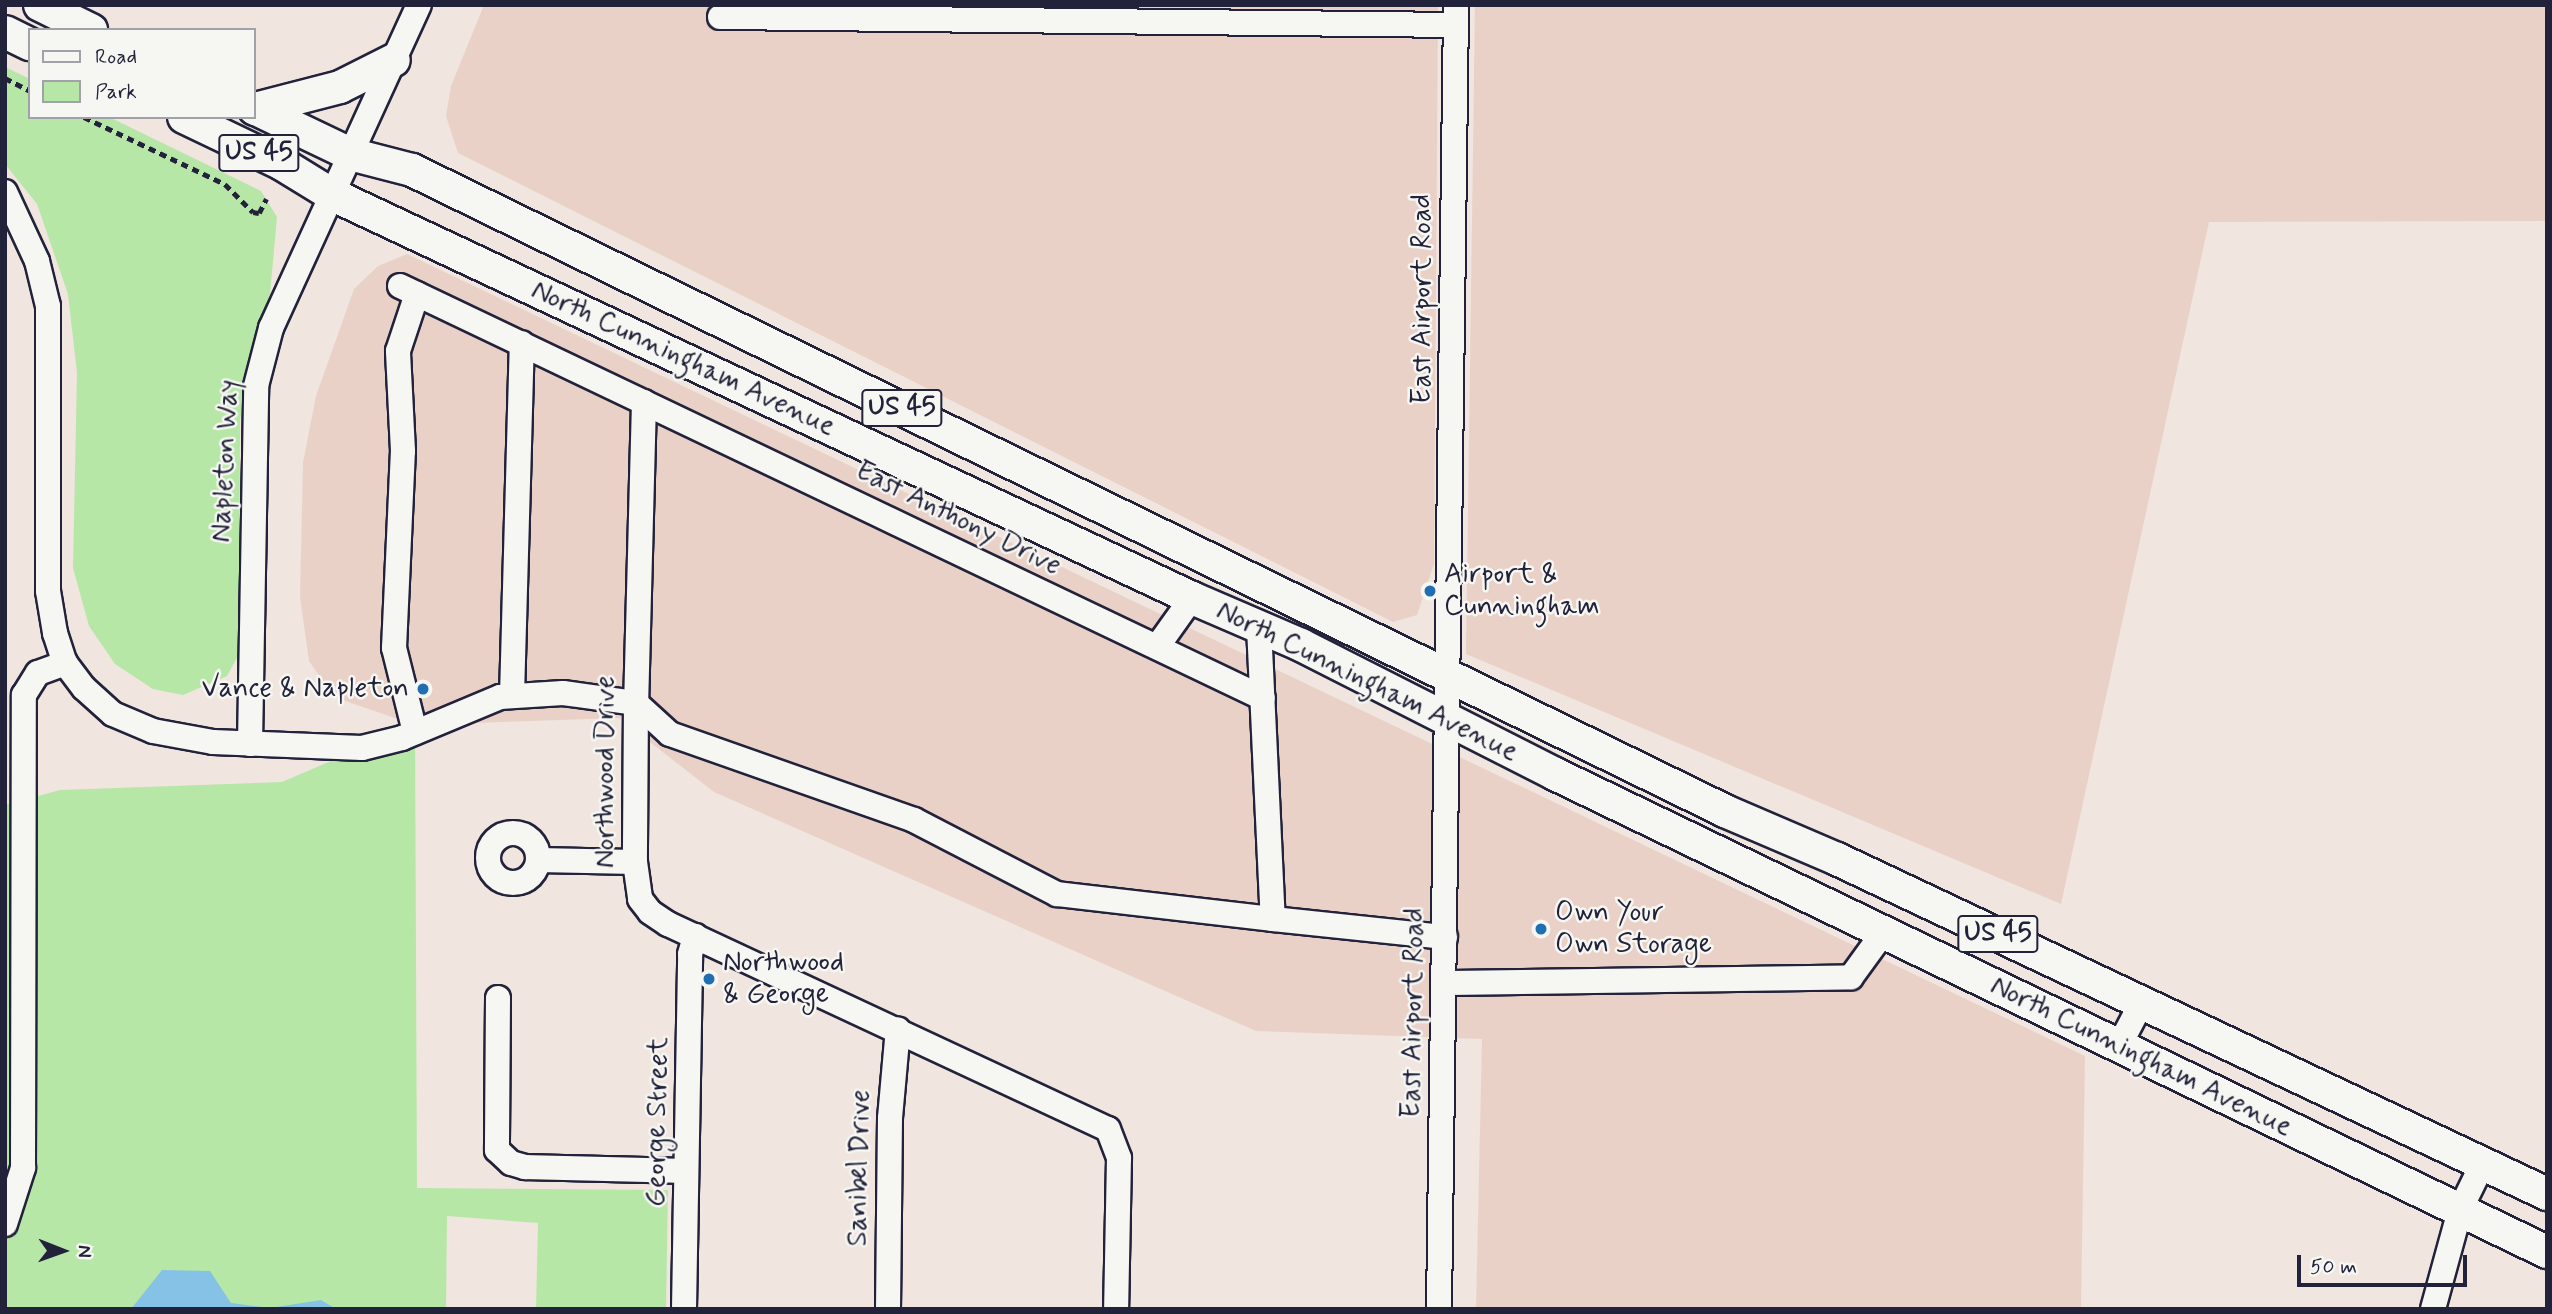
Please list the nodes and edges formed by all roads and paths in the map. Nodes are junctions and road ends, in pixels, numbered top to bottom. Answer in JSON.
{"nodes":[{"id":1,"x":40,"y":5,"type":"edge"},
{"id":2,"x":419,"y":5,"type":"edge"},
{"id":3,"x":1456,"y":15,"type":"edge"},
{"id":4,"x":720,"y":17,"type":"dead end"},
{"id":5,"x":87,"y":28,"type":"edge"},
{"id":6,"x":5,"y":32,"type":"edge"},
{"id":7,"x":28,"y":43,"type":"edge"},
{"id":8,"x":394,"y":60,"type":"junction"},
{"id":9,"x":5,"y":78,"type":"edge"},
{"id":10,"x":28,"y":90,"type":"edge"},
{"id":11,"x":256,"y":108,"type":"edge"},
{"id":12,"x":256,"y":109,"type":"edge"},
{"id":13,"x":88,"y":119,"type":"edge"},
{"id":14,"x":188,"y":119,"type":"edge"},
{"id":15,"x":350,"y":154,"type":"junction"},
{"id":16,"x":5,"y":192,"type":"edge"},
{"id":17,"x":331,"y":194,"type":"junction"},
{"id":18,"x":266,"y":199,"type":"dead end"},
{"id":19,"x":522,"y":344,"type":"junction"},
{"id":20,"x":644,"y":401,"type":"junction"},
{"id":21,"x":1192,"y":598,"type":"junction"},
{"id":22,"x":1259,"y":627,"type":"junction"},
{"id":23,"x":1157,"y":647,"type":"junction"},
{"id":24,"x":65,"y":663,"type":"junction"},
{"id":25,"x":1449,"y":675,"type":"junction"},
{"id":26,"x":512,"y":696,"type":"junction"},
{"id":27,"x":1263,"y":698,"type":"junction"},
{"id":28,"x":636,"y":703,"type":"junction"},
{"id":29,"x":1448,"y":717,"type":"junction"},
{"id":30,"x":415,"y":732,"type":"junction"},
{"id":31,"x":250,"y":744,"type":"junction"},
{"id":32,"x":538,"y":860,"type":"dead end"},
{"id":33,"x":635,"y":862,"type":"junction"},
{"id":34,"x":1273,"y":919,"type":"junction"},
{"id":35,"x":1883,"y":933,"type":"junction"},
{"id":36,"x":695,"y":936,"type":"junction"},
{"id":37,"x":1445,"y":937,"type":"junction"},
{"id":38,"x":1444,"y":983,"type":"junction"},
{"id":39,"x":498,"y":998,"type":"dead end"},
{"id":40,"x":2142,"y":1002,"type":"junction"},
{"id":41,"x":898,"y":1029,"type":"junction"},
{"id":42,"x":2119,"y":1046,"type":"junction"},
{"id":43,"x":2483,"y":1163,"type":"junction"},
{"id":44,"x":686,"y":1171,"type":"junction"},
{"id":45,"x":2547,"y":1194,"type":"edge"},
{"id":46,"x":2460,"y":1210,"type":"junction"},
{"id":47,"x":5,"y":1224,"type":"edge"},
{"id":48,"x":2547,"y":1252,"type":"edge"},
{"id":49,"x":684,"y":1309,"type":"edge"},
{"id":50,"x":888,"y":1309,"type":"edge"},
{"id":51,"x":1116,"y":1309,"type":"edge"},
{"id":52,"x":1439,"y":1309,"type":"edge"},
{"id":53,"x":2432,"y":1309,"type":"edge"}],
"edges":[{"from":1,"to":5,"type":"main road"},
{"from":2,"to":8,"type":"street","name":"Napleton Way"},
{"from":3,"to":4,"type":"street"},
{"from":3,"to":25,"type":"street","name":"East Airport Road"},
{"from":6,"to":7,"type":"main road"},
{"from":8,"to":11,"type":"main road"},
{"from":8,"to":15,"type":"street","name":"Napleton Way"},
{"from":9,"to":10,"type":"path"},
{"from":12,"to":15,"type":"main road","number":"US 45"},
{"from":13,"to":18,"type":"path"},
{"from":14,"to":17,"type":"main road","name":"North Cunningham Avenue","number":"US 45"},
{"from":15,"to":17,"type":"street","name":"Napleton Way"},
{"from":15,"to":25,"type":"main road","name":"North Cunningham Avenue","number":"US 45"},
{"from":16,"to":24,"type":"street"},
{"from":17,"to":21,"type":"main road","name":"North Cunningham Avenue","number":"US 45"},
{"from":17,"to":31,"type":"street","name":"Napleton Way"},
{"from":19,"to":20,"type":"street","name":"East Anthony Drive"},
{"from":19,"to":26,"type":"street"},
{"from":19,"to":30,"type":"street","name":"East Anthony Drive"},
{"from":20,"to":23,"type":"street","name":"East Anthony Drive"},
{"from":20,"to":28,"type":"street","name":"Northwood Drive"},
{"from":21,"to":22,"type":"main road","name":"North Cunningham Avenue","number":"US 45"},
{"from":21,"to":23,"type":"street"},
{"from":22,"to":27,"type":"street"},
{"from":22,"to":29,"type":"main road","name":"North Cunningham Avenue","number":"US 45"},
{"from":23,"to":27,"type":"street","name":"East Anthony Drive"},
{"from":24,"to":31,"type":"street"},
{"from":24,"to":47,"type":"street"},
{"from":25,"to":29,"type":"street","name":"East Airport Road"},
{"from":25,"to":40,"type":"main road","name":"North Cunningham Avenue","number":"US 45"},
{"from":26,"to":28,"type":"street"},
{"from":26,"to":30,"type":"street"},
{"from":27,"to":34,"type":"street"},
{"from":28,"to":33,"type":"street","name":"Northwood Drive"},
{"from":28,"to":34,"type":"street"},
{"from":29,"to":35,"type":"main road","name":"North Cunningham Avenue","number":"US 45"},
{"from":29,"to":37,"type":"street","name":"East Airport Road"},
{"from":30,"to":31,"type":"street"},
{"from":32,"to":33,"type":"street"},
{"from":33,"to":36,"type":"street","name":"Northwood Drive"},
{"from":34,"to":37,"type":"street"},
{"from":35,"to":38,"type":"street"},
{"from":35,"to":42,"type":"main road","name":"North Cunningham Avenue","number":"US 45"},
{"from":36,"to":41,"type":"street","name":"Northwood Drive"},
{"from":36,"to":44,"type":"street","name":"George Street"},
{"from":37,"to":38,"type":"street","name":"East Airport Road"},
{"from":38,"to":52,"type":"street","name":"East Airport Road"},
{"from":39,"to":44,"type":"street"},
{"from":40,"to":42,"type":"street"},
{"from":40,"to":43,"type":"main road","name":"North Cunningham Avenue","number":"US 45"},
{"from":41,"to":50,"type":"street","name":"Sanibel Drive"},
{"from":41,"to":51,"type":"street","name":"Northwood Drive"},
{"from":42,"to":46,"type":"main road","name":"North Cunningham Avenue","number":"US 45"},
{"from":43,"to":45,"type":"main road","name":"North Cunningham Avenue","number":"US 45"},
{"from":43,"to":46,"type":"street"},
{"from":44,"to":49,"type":"street","name":"George Street"},
{"from":46,"to":48,"type":"main road","name":"North Cunningham Avenue","number":"US 45"},
{"from":46,"to":53,"type":"street"}]}
